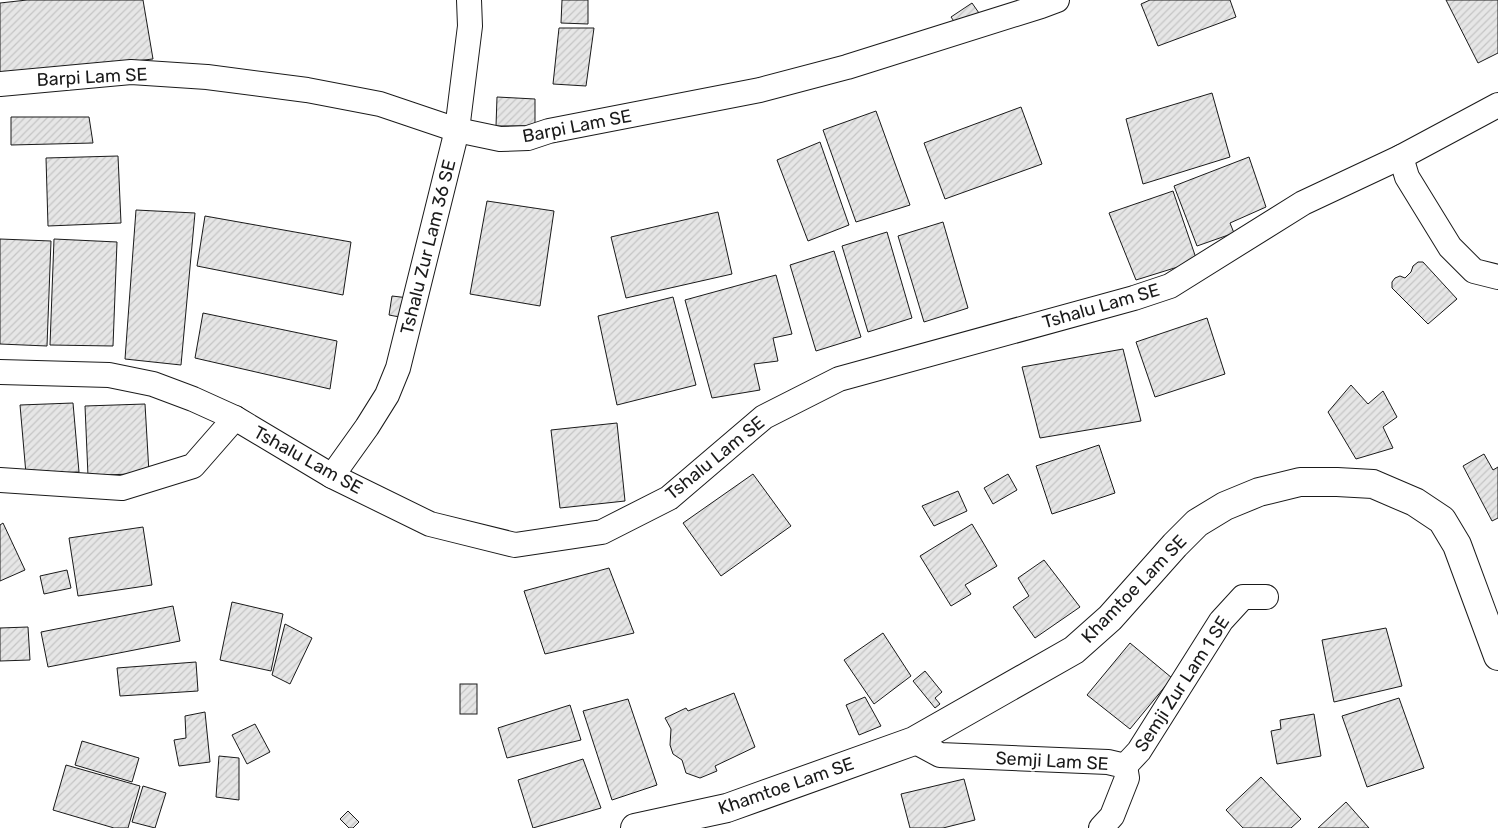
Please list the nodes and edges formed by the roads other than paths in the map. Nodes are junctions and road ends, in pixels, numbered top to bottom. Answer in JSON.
{"nodes":[{"id":1,"x":469,"y":0,"type":"edge"},
{"id":2,"x":1057,"y":0,"type":"edge"},
{"id":3,"x":0,"y":84,"type":"edge"},
{"id":4,"x":1498,"y":105,"type":"edge"},
{"id":5,"x":456,"y":130,"type":"junction"},
{"id":6,"x":1401,"y":157,"type":"junction"},
{"id":7,"x":1498,"y":277,"type":"edge"},
{"id":8,"x":0,"y":372,"type":"edge"},
{"id":9,"x":235,"y":418,"type":"junction"},
{"id":10,"x":332,"y":476,"type":"junction"},
{"id":11,"x":0,"y":480,"type":"edge"},
{"id":12,"x":1266,"y":597,"type":"dead end"},
{"id":13,"x":1498,"y":656,"type":"edge"},
{"id":14,"x":914,"y":741,"type":"junction"},
{"id":15,"x":1125,"y":766,"type":"junction"},
{"id":16,"x":636,"y":828,"type":"edge"},
{"id":17,"x":1101,"y":828,"type":"edge"}],
"edges":[{"from":1,"to":5,"type":"street","name":"Tshalu Zur Lam 36 SE"},
{"from":2,"to":5,"type":"street","name":"Barpi Lam SE"},
{"from":3,"to":5,"type":"street","name":"Barpi Lam SE"},
{"from":4,"to":6,"type":"street","name":"Tshalu Lam SE"},
{"from":5,"to":10,"type":"street","name":"Tshalu Zur Lam 36 SE"},
{"from":6,"to":7,"type":"street"},
{"from":6,"to":10,"type":"street","name":"Tshalu Lam SE"},
{"from":8,"to":9,"type":"street","name":"Tshalu Lam SE"},
{"from":9,"to":10,"type":"street","name":"Tshalu Lam SE"},
{"from":9,"to":11,"type":"street"},
{"from":12,"to":15,"type":"street","name":"Semji Zur Lam 1 SE"},
{"from":13,"to":14,"type":"main road","name":"Khamtoe Lam SE"},
{"from":14,"to":15,"type":"street","name":"Semji Lam SE"},
{"from":14,"to":16,"type":"main road","name":"Khamtoe Lam SE"},
{"from":15,"to":17,"type":"street","name":"Semji Lam SE"}]}
